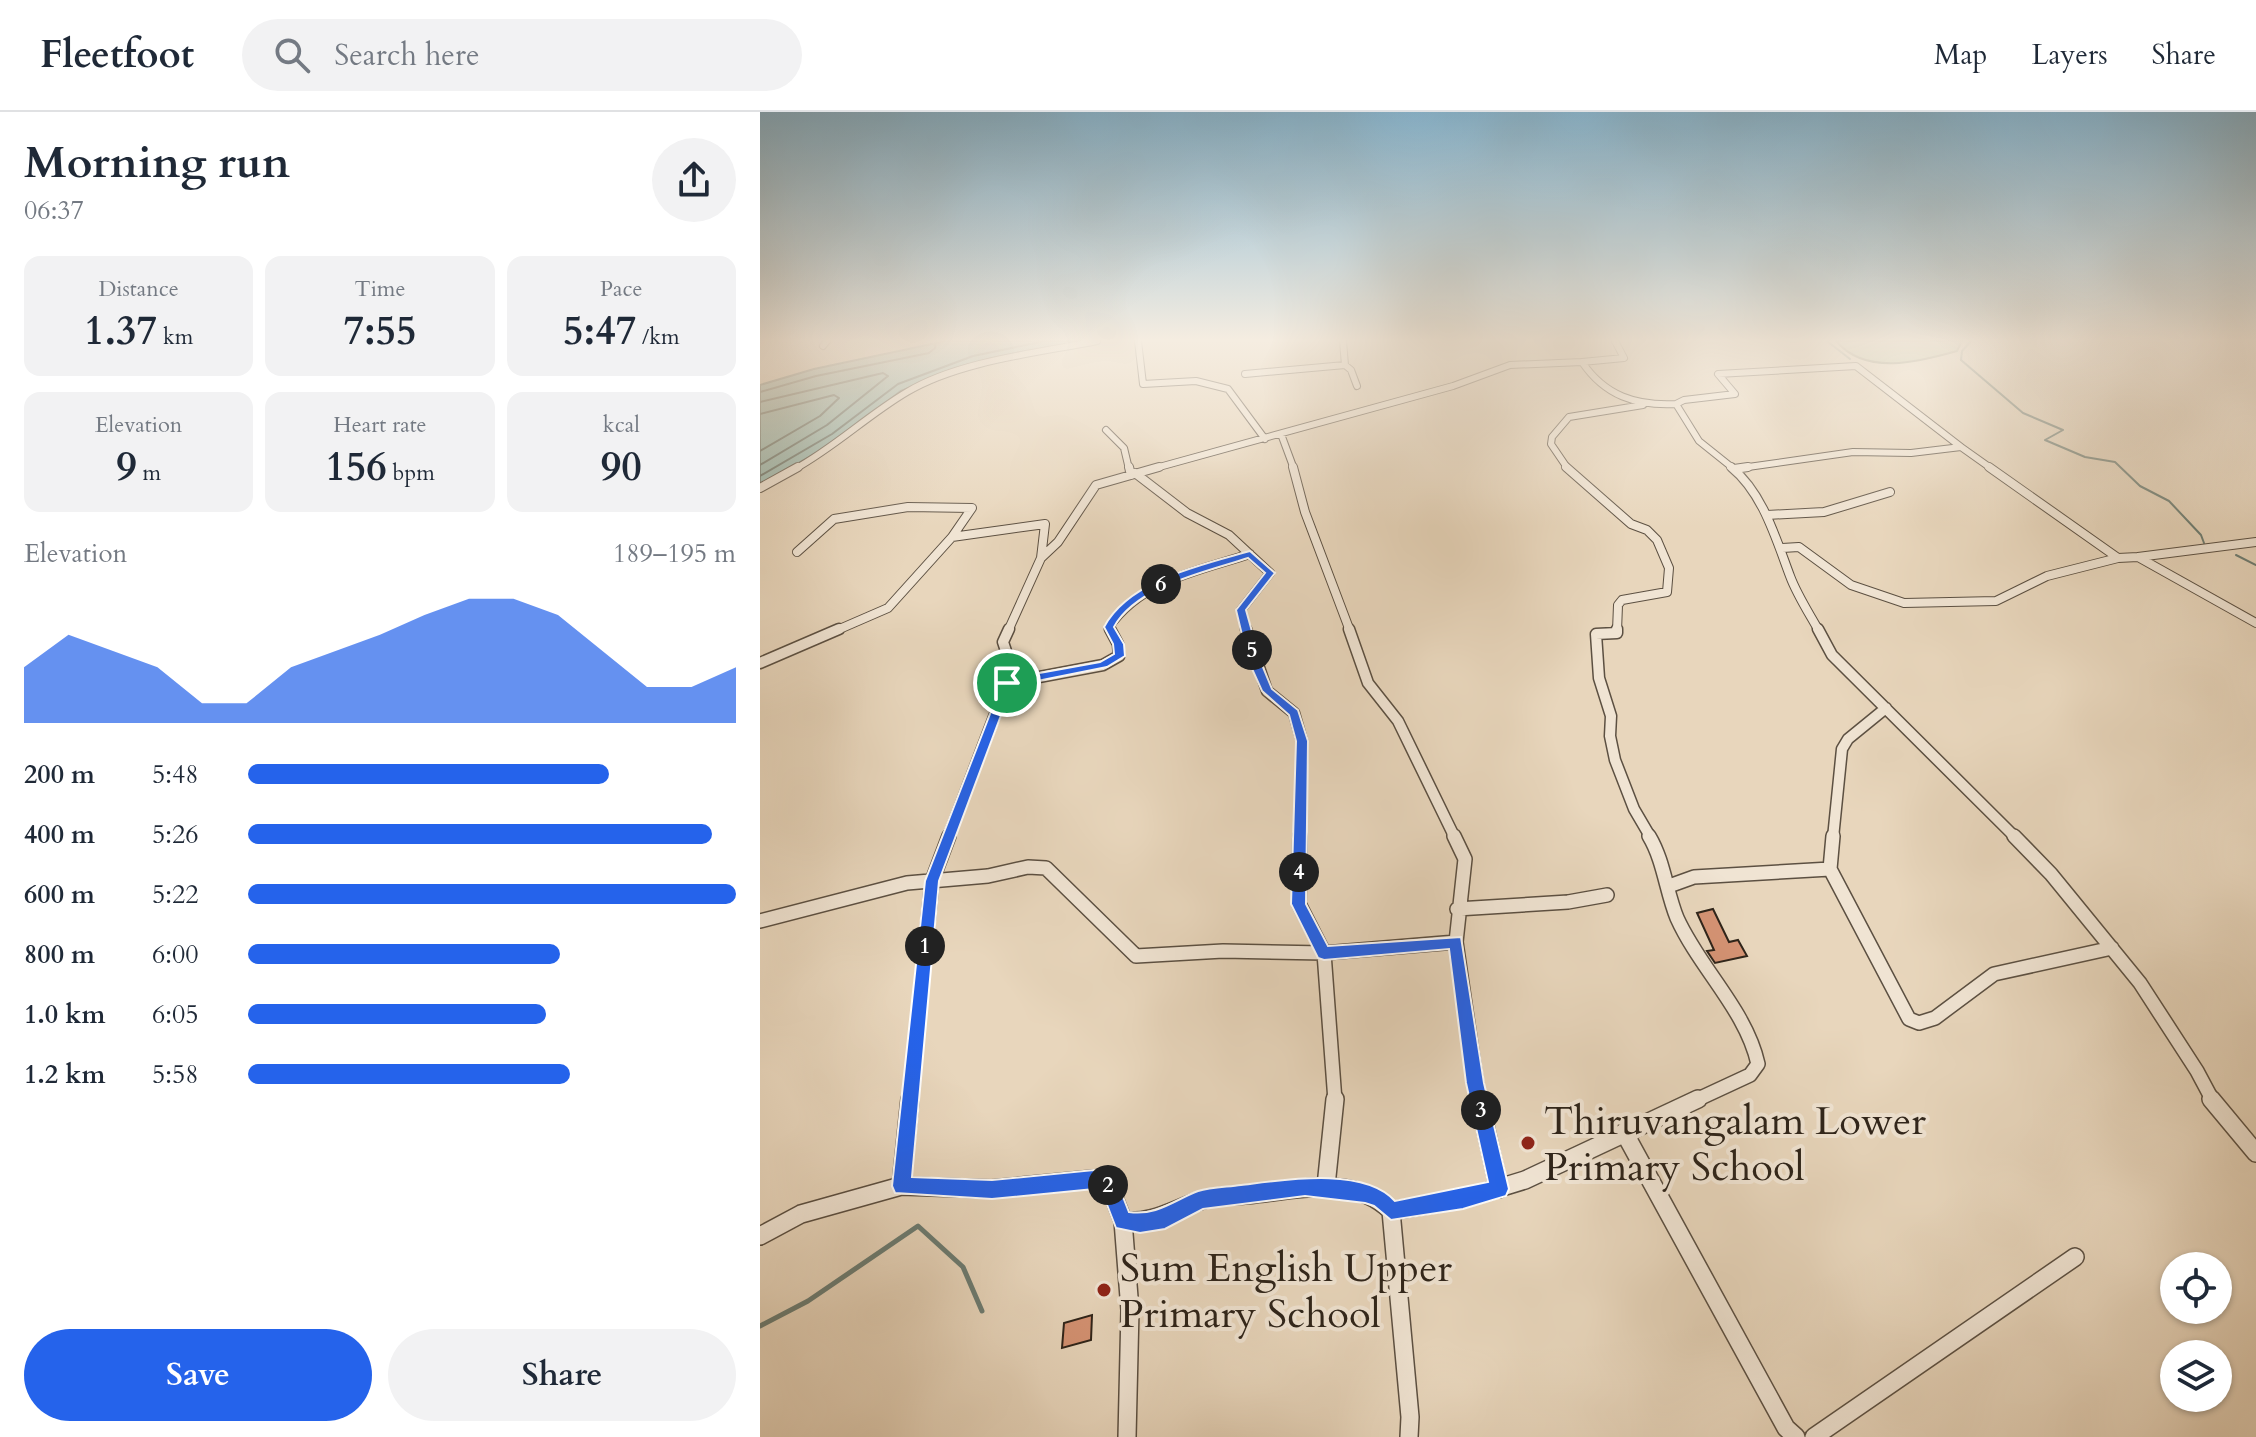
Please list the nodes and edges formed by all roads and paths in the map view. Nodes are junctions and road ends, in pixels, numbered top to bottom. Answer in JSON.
{"nodes":[{"id":1,"x":892,"y":403,"type":"edge"},
{"id":2,"x":1238,"y":403,"type":"edge"},
{"id":3,"x":1386,"y":403,"type":"edge"},
{"id":4,"x":1638,"y":403,"type":"edge"},
{"id":5,"x":1904,"y":403,"type":"edge"},
{"id":6,"x":1676,"y":404,"type":"joint"},
{"id":7,"x":1643,"y":405,"type":"junction"},
{"id":8,"x":1106,"y":430,"type":"dead end"},
{"id":9,"x":1281,"y":434,"type":"junction"},
{"id":10,"x":1265,"y":439,"type":"junction"},
{"id":11,"x":1961,"y":447,"type":"junction"},
{"id":12,"x":1734,"y":469,"type":"junction"},
{"id":13,"x":1133,"y":474,"type":"junction"},
{"id":14,"x":760,"y":488,"type":"edge"},
{"id":15,"x":1890,"y":492,"type":"dead end"},
{"id":16,"x":1767,"y":515,"type":"junction"},
{"id":17,"x":952,"y":537,"type":"junction"},
{"id":18,"x":2256,"y":542,"type":"edge"},
{"id":19,"x":1782,"y":548,"type":"junction"},
{"id":20,"x":797,"y":552,"type":"dead end"},
{"id":21,"x":1250,"y":554,"type":"junction"},
{"id":22,"x":2138,"y":557,"type":"junction"},
{"id":23,"x":1041,"y":558,"type":"junction"},
{"id":24,"x":2118,"y":558,"type":"junction"},
{"id":25,"x":2256,"y":623,"type":"edge"},
{"id":26,"x":760,"y":663,"type":"edge"},
{"id":27,"x":1007,"y":683,"type":"junction"},
{"id":28,"x":1886,"y":708,"type":"junction"},
{"id":29,"x":1830,"y":869,"type":"junction"},
{"id":30,"x":932,"y":881,"type":"junction"},
{"id":31,"x":1669,"y":886,"type":"junction"},
{"id":32,"x":1607,"y":895,"type":"dead end"},
{"id":33,"x":1457,"y":909,"type":"junction"},
{"id":34,"x":760,"y":921,"type":"edge"},
{"id":35,"x":1456,"y":942,"type":"junction"},
{"id":36,"x":2112,"y":948,"type":"junction"},
{"id":37,"x":1324,"y":953,"type":"junction"},
{"id":38,"x":1624,"y":1132,"type":"junction"},
{"id":39,"x":2256,"y":1153,"type":"edge"},
{"id":40,"x":901,"y":1186,"type":"junction"},
{"id":41,"x":1326,"y":1186,"type":"junction"},
{"id":42,"x":1499,"y":1189,"type":"junction"},
{"id":43,"x":1391,"y":1211,"type":"junction"},
{"id":44,"x":1123,"y":1221,"type":"junction"},
{"id":45,"x":760,"y":1236,"type":"edge"},
{"id":46,"x":2075,"y":1257,"type":"dead end"},
{"id":47,"x":1127,"y":1437,"type":"edge"},
{"id":48,"x":1409,"y":1437,"type":"edge"},
{"id":49,"x":1796,"y":1437,"type":"edge"},
{"id":50,"x":1814,"y":1437,"type":"edge"}],
"edges":[{"from":1,"to":14,"type":"street"},
{"from":2,"to":10,"type":"street"},
{"from":3,"to":9,"type":"street"},
{"from":4,"to":7,"type":"street"},
{"from":5,"to":11,"type":"street"},
{"from":6,"to":7,"type":"street"},
{"from":6,"to":12,"type":"street"},
{"from":7,"to":31,"type":"street"},
{"from":8,"to":13,"type":"street"},
{"from":9,"to":10,"type":"street"},
{"from":9,"to":33,"type":"street"},
{"from":10,"to":13,"type":"street"},
{"from":11,"to":12,"type":"street"},
{"from":11,"to":24,"type":"street"},
{"from":12,"to":16,"type":"street"},
{"from":13,"to":21,"type":"street"},
{"from":13,"to":23,"type":"street"},
{"from":15,"to":16,"type":"street"},
{"from":16,"to":19,"type":"street"},
{"from":17,"to":20,"type":"street"},
{"from":17,"to":23,"type":"street"},
{"from":17,"to":26,"type":"street"},
{"from":18,"to":22,"type":"street"},
{"from":19,"to":24,"type":"street"},
{"from":19,"to":28,"type":"street"},
{"from":21,"to":27,"type":"street"},
{"from":21,"to":37,"type":"street"},
{"from":22,"to":24,"type":"street"},
{"from":22,"to":25,"type":"street"},
{"from":23,"to":27,"type":"street"},
{"from":27,"to":30,"type":"street"},
{"from":28,"to":29,"type":"street"},
{"from":28,"to":36,"type":"street"},
{"from":29,"to":31,"type":"street"},
{"from":29,"to":36,"type":"street"},
{"from":30,"to":34,"type":"street"},
{"from":30,"to":37,"type":"street"},
{"from":30,"to":40,"type":"street"},
{"from":31,"to":38,"type":"street"},
{"from":32,"to":33,"type":"street"},
{"from":33,"to":35,"type":"street"},
{"from":35,"to":37,"type":"street"},
{"from":35,"to":42,"type":"street"},
{"from":36,"to":39,"type":"street"},
{"from":37,"to":41,"type":"street"},
{"from":38,"to":42,"type":"street"},
{"from":38,"to":49,"type":"street"},
{"from":40,"to":44,"type":"street"},
{"from":40,"to":45,"type":"street"},
{"from":41,"to":43,"type":"street"},
{"from":41,"to":44,"type":"street"},
{"from":42,"to":43,"type":"street"},
{"from":43,"to":48,"type":"street"},
{"from":44,"to":47,"type":"street"},
{"from":46,"to":50,"type":"street"}]}
